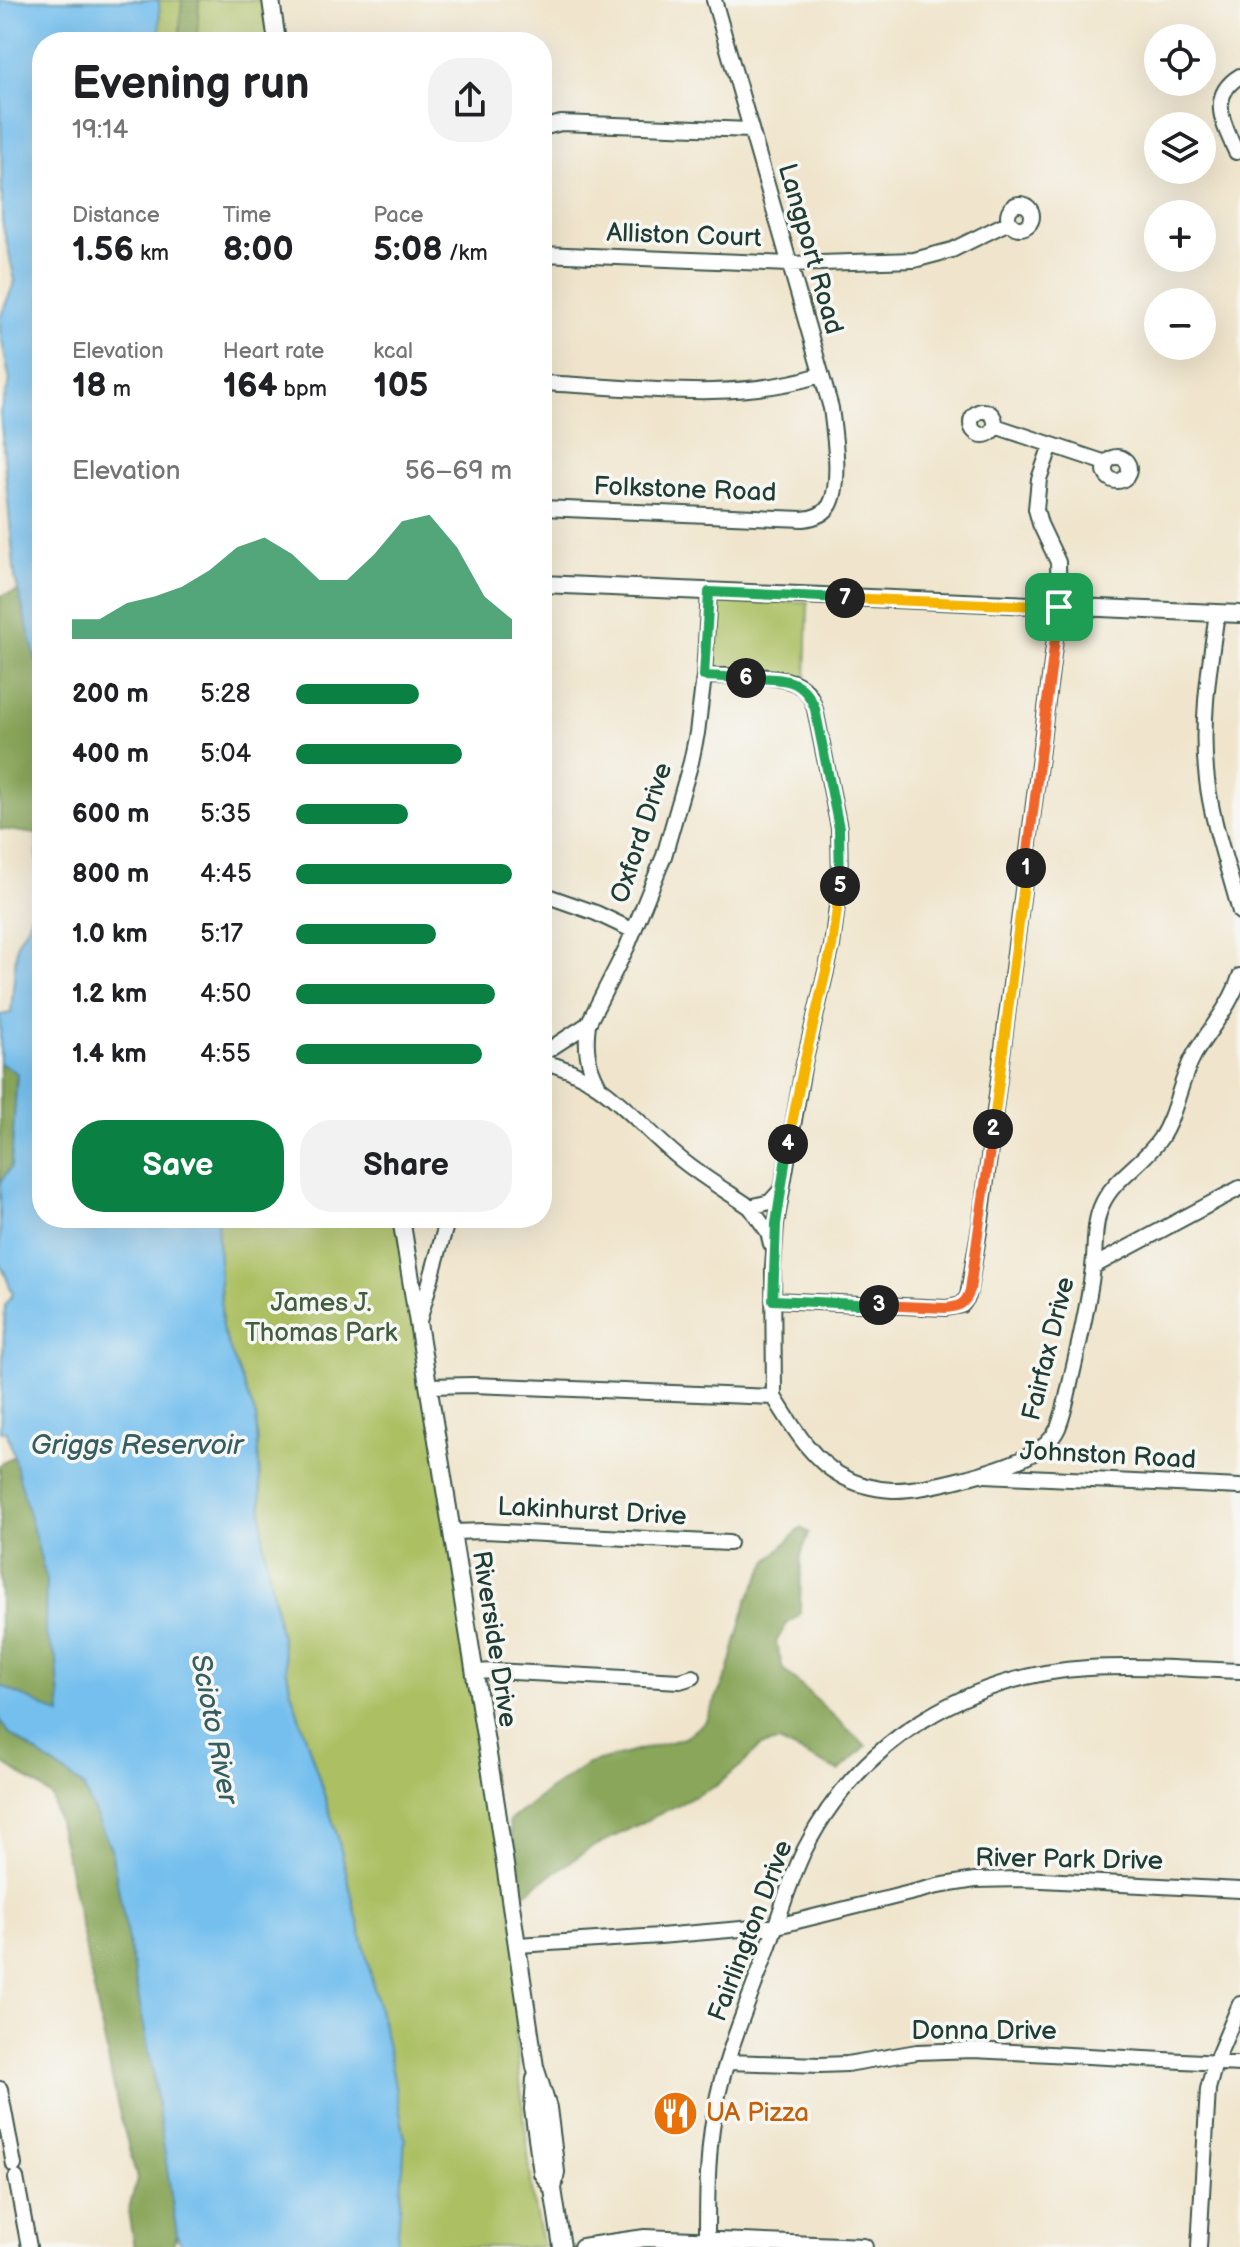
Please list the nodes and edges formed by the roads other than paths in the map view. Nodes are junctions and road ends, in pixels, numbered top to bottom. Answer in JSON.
{"nodes":[{"id":1,"x":271,"y":0,"type":"edge"},
{"id":2,"x":714,"y":0,"type":"edge"},
{"id":3,"x":276,"y":32,"type":"edge"},
{"id":4,"x":1240,"y":76,"type":"edge"},
{"id":5,"x":552,"y":125,"type":"edge"},
{"id":6,"x":751,"y":130,"type":"junction"},
{"id":7,"x":1236,"y":152,"type":"dead end"},
{"id":8,"x":1009,"y":222,"type":"dead end"},
{"id":9,"x":552,"y":254,"type":"edge"},
{"id":10,"x":789,"y":264,"type":"junction"},
{"id":11,"x":820,"y":375,"type":"junction"},
{"id":12,"x":552,"y":383,"type":"edge"},
{"id":13,"x":995,"y":426,"type":"dead end"},
{"id":14,"x":1051,"y":445,"type":"junction"},
{"id":15,"x":1106,"y":463,"type":"dead end"},
{"id":16,"x":552,"y":508,"type":"edge"},
{"id":17,"x":824,"y":512,"type":"joint"},
{"id":18,"x":552,"y":584,"type":"edge"},
{"id":19,"x":709,"y":592,"type":"junction"},
{"id":20,"x":1059,"y":607,"type":"junction"},
{"id":21,"x":1217,"y":613,"type":"junction"},
{"id":22,"x":1240,"y":614,"type":"edge"},
{"id":23,"x":704,"y":676,"type":"junction"},
{"id":24,"x":552,"y":897,"type":"edge"},
{"id":25,"x":1240,"y":912,"type":"edge"},
{"id":26,"x":634,"y":931,"type":"junction"},
{"id":27,"x":1240,"y":976,"type":"edge"},
{"id":28,"x":588,"y":1024,"type":"junction"},
{"id":29,"x":552,"y":1047,"type":"edge"},
{"id":30,"x":552,"y":1064,"type":"edge"},
{"id":31,"x":598,"y":1084,"type":"junction"},
{"id":32,"x":1240,"y":1188,"type":"edge"},
{"id":33,"x":781,"y":1190,"type":"junction"},
{"id":34,"x":750,"y":1207,"type":"junction"},
{"id":35,"x":403,"y":1228,"type":"edge"},
{"id":36,"x":445,"y":1228,"type":"edge"},
{"id":37,"x":774,"y":1251,"type":"junction"},
{"id":38,"x":1094,"y":1266,"type":"junction"},
{"id":39,"x":773,"y":1300,"type":"junction"},
{"id":40,"x":419,"y":1321,"type":"junction"},
{"id":41,"x":429,"y":1386,"type":"junction"},
{"id":42,"x":774,"y":1397,"type":"junction"},
{"id":43,"x":975,"y":1474,"type":"junction"},
{"id":44,"x":1240,"y":1487,"type":"edge"},
{"id":45,"x":453,"y":1532,"type":"junction"},
{"id":46,"x":729,"y":1543,"type":"dead end"},
{"id":47,"x":1240,"y":1671,"type":"edge"},
{"id":48,"x":475,"y":1672,"type":"junction"},
{"id":49,"x":693,"y":1677,"type":"dead end"},
{"id":50,"x":1240,"y":1890,"type":"edge"},
{"id":51,"x":777,"y":1926,"type":"junction"},
{"id":52,"x":518,"y":1945,"type":"junction"},
{"id":53,"x":1240,"y":2004,"type":"edge"},
{"id":54,"x":728,"y":2062,"type":"junction"},
{"id":55,"x":1215,"y":2063,"type":"junction"},
{"id":56,"x":1240,"y":2064,"type":"edge"},
{"id":57,"x":0,"y":2089,"type":"edge"},
{"id":58,"x":707,"y":2240,"type":"junction"},
{"id":59,"x":29,"y":2247,"type":"edge"},
{"id":60,"x":562,"y":2247,"type":"edge"},
{"id":61,"x":582,"y":2247,"type":"edge"},
{"id":62,"x":864,"y":2247,"type":"edge"},
{"id":63,"x":1199,"y":2247,"type":"edge"}],
"edges":[{"from":1,"to":3,"type":"main road"},
{"from":2,"to":6,"type":"street","name":"Langport Road"},
{"from":4,"to":7,"type":"street"},
{"from":5,"to":6,"type":"street"},
{"from":6,"to":10,"type":"street","name":"Langport Road"},
{"from":8,"to":10,"type":"street","name":"Alliston Court"},
{"from":9,"to":10,"type":"street","name":"Alliston Court"},
{"from":10,"to":11,"type":"street","name":"Langport Road"},
{"from":11,"to":12,"type":"street"},
{"from":11,"to":17,"type":"street","name":"Langport Road"},
{"from":13,"to":14,"type":"street"},
{"from":14,"to":15,"type":"street"},
{"from":14,"to":20,"type":"street"},
{"from":16,"to":17,"type":"street","name":"Folkstone Road"},
{"from":18,"to":19,"type":"main road"},
{"from":19,"to":20,"type":"main road"},
{"from":19,"to":23,"type":"street","name":"Oxford Drive"},
{"from":20,"to":21,"type":"main road"},
{"from":20,"to":39,"type":"street"},
{"from":21,"to":22,"type":"main road"},
{"from":21,"to":25,"type":"street"},
{"from":23,"to":26,"type":"street","name":"Oxford Drive"},
{"from":23,"to":33,"type":"street"},
{"from":24,"to":26,"type":"street"},
{"from":26,"to":28,"type":"street","name":"Oxford Drive"},
{"from":27,"to":38,"type":"street","name":"Fairfax Drive"},
{"from":28,"to":29,"type":"street"},
{"from":28,"to":31,"type":"street"},
{"from":30,"to":31,"type":"street"},
{"from":31,"to":34,"type":"street"},
{"from":32,"to":38,"type":"street"},
{"from":33,"to":34,"type":"street"},
{"from":33,"to":37,"type":"street"},
{"from":34,"to":37,"type":"street"},
{"from":35,"to":40,"type":"main road","name":"Riverside Drive"},
{"from":36,"to":40,"type":"street"},
{"from":37,"to":39,"type":"street"},
{"from":38,"to":43,"type":"street","name":"Fairfax Drive"},
{"from":39,"to":42,"type":"street"},
{"from":40,"to":41,"type":"main road","name":"Riverside Drive"},
{"from":41,"to":42,"type":"street"},
{"from":41,"to":45,"type":"main road","name":"Riverside Drive"},
{"from":42,"to":43,"type":"street","name":"Fairfax Drive"},
{"from":43,"to":44,"type":"street","name":"Johnston Road"},
{"from":45,"to":46,"type":"street","name":"Lakinhurst Drive"},
{"from":45,"to":48,"type":"main road","name":"Riverside Drive"},
{"from":47,"to":51,"type":"street","name":"Fairlington Drive"},
{"from":48,"to":49,"type":"street"},
{"from":48,"to":52,"type":"main road","name":"Riverside Drive"},
{"from":50,"to":51,"type":"street","name":"River Park Drive"},
{"from":51,"to":52,"type":"street","name":"River Park Drive"},
{"from":51,"to":54,"type":"street","name":"Fairlington Drive"},
{"from":52,"to":60,"type":"main road","name":"Riverside Drive"},
{"from":53,"to":55,"type":"street"},
{"from":54,"to":55,"type":"street","name":"Donna Drive"},
{"from":54,"to":58,"type":"street","name":"Fairlington Drive"},
{"from":55,"to":56,"type":"street","name":"Donna Drive"},
{"from":55,"to":63,"type":"street"},
{"from":57,"to":59,"type":"street"},
{"from":58,"to":61,"type":"main road"},
{"from":58,"to":62,"type":"main road"}]}
